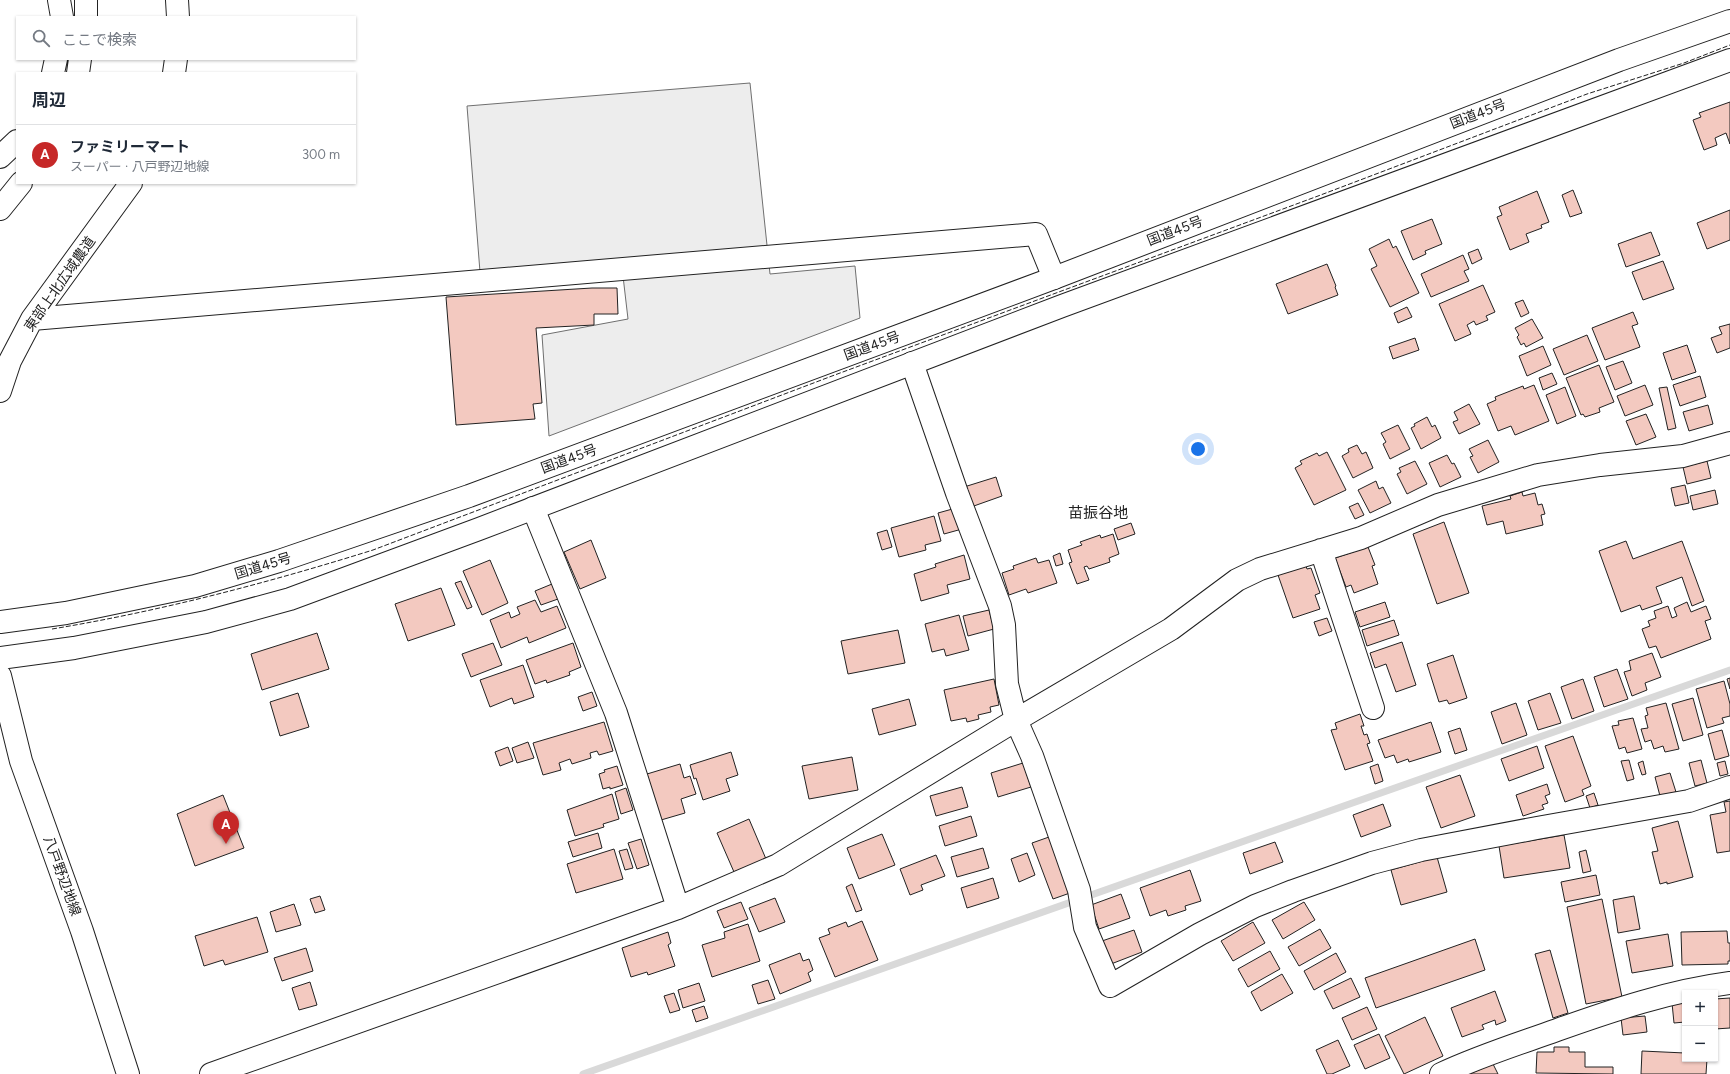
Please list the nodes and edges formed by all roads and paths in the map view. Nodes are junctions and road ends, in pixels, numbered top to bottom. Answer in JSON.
{"nodes":[{"id":1,"x":59,"y":0,"type":"edge"},
{"id":2,"x":86,"y":0,"type":"edge"},
{"id":3,"x":177,"y":0,"type":"edge"},
{"id":4,"x":62,"y":16,"type":"edge"},
{"id":5,"x":86,"y":16,"type":"edge"},
{"id":6,"x":178,"y":16,"type":"edge"},
{"id":7,"x":1730,"y":21,"type":"edge"},
{"id":8,"x":56,"y":60,"type":"edge"},
{"id":9,"x":80,"y":60,"type":"edge"},
{"id":10,"x":176,"y":60,"type":"edge"},
{"id":11,"x":1730,"y":60,"type":"edge"},
{"id":12,"x":54,"y":72,"type":"edge"},
{"id":13,"x":78,"y":72,"type":"edge"},
{"id":14,"x":174,"y":72,"type":"edge"},
{"id":15,"x":16,"y":142,"type":"edge"},
{"id":16,"x":0,"y":157,"type":"edge"},
{"id":17,"x":20,"y":184,"type":"edge"},
{"id":18,"x":131,"y":184,"type":"edge"},
{"id":19,"x":0,"y":209,"type":"edge"},
{"id":20,"x":1054,"y":278,"type":"junction"},
{"id":21,"x":32,"y":320,"type":"junction"},
{"id":22,"x":912,"y":363,"type":"junction"},
{"id":23,"x":0,"y":392,"type":"edge"},
{"id":24,"x":1730,"y":443,"type":"edge"},
{"id":25,"x":533,"y":508,"type":"junction"},
{"id":26,"x":1321,"y":550,"type":"junction"},
{"id":27,"x":0,"y":622,"type":"edge"},
{"id":28,"x":0,"y":658,"type":"edge"},
{"id":29,"x":0,"y":676,"type":"edge"},
{"id":30,"x":1372,"y":708,"type":"dead end"},
{"id":31,"x":1016,"y":720,"type":"junction"},
{"id":32,"x":1730,"y":787,"type":"edge"},
{"id":33,"x":678,"y":908,"type":"junction"},
{"id":34,"x":1730,"y":983,"type":"edge"},
{"id":35,"x":128,"y":1074,"type":"edge"},
{"id":36,"x":210,"y":1074,"type":"edge"},
{"id":37,"x":1441,"y":1074,"type":"edge"}],
"edges":[{"from":1,"to":4,"type":"main road"},
{"from":2,"to":5,"type":"main road"},
{"from":3,"to":6,"type":"main road"},
{"from":7,"to":20,"type":"main road","name":"国道45号"},
{"from":8,"to":12,"type":"main road"},
{"from":9,"to":13,"type":"main road"},
{"from":10,"to":14,"type":"main road"},
{"from":11,"to":22,"type":"main road"},
{"from":15,"to":16,"type":"main road"},
{"from":17,"to":19,"type":"main road"},
{"from":18,"to":21,"type":"main road","name":"東部上北広域農道"},
{"from":20,"to":21,"type":"main road"},
{"from":20,"to":27,"type":"main road","name":"国道45号"},
{"from":21,"to":23,"type":"main road","name":"東部上北広域農道"},
{"from":22,"to":25,"type":"main road"},
{"from":22,"to":31,"type":"main road"},
{"from":24,"to":26,"type":"main road"},
{"from":25,"to":28,"type":"main road"},
{"from":25,"to":33,"type":"main road"},
{"from":26,"to":30,"type":"main road"},
{"from":26,"to":31,"type":"main road"},
{"from":29,"to":35,"type":"main road","name":"八戸野辺地線"},
{"from":31,"to":32,"type":"main road"},
{"from":31,"to":33,"type":"main road"},
{"from":33,"to":36,"type":"main road"},
{"from":34,"to":37,"type":"main road"}]}
